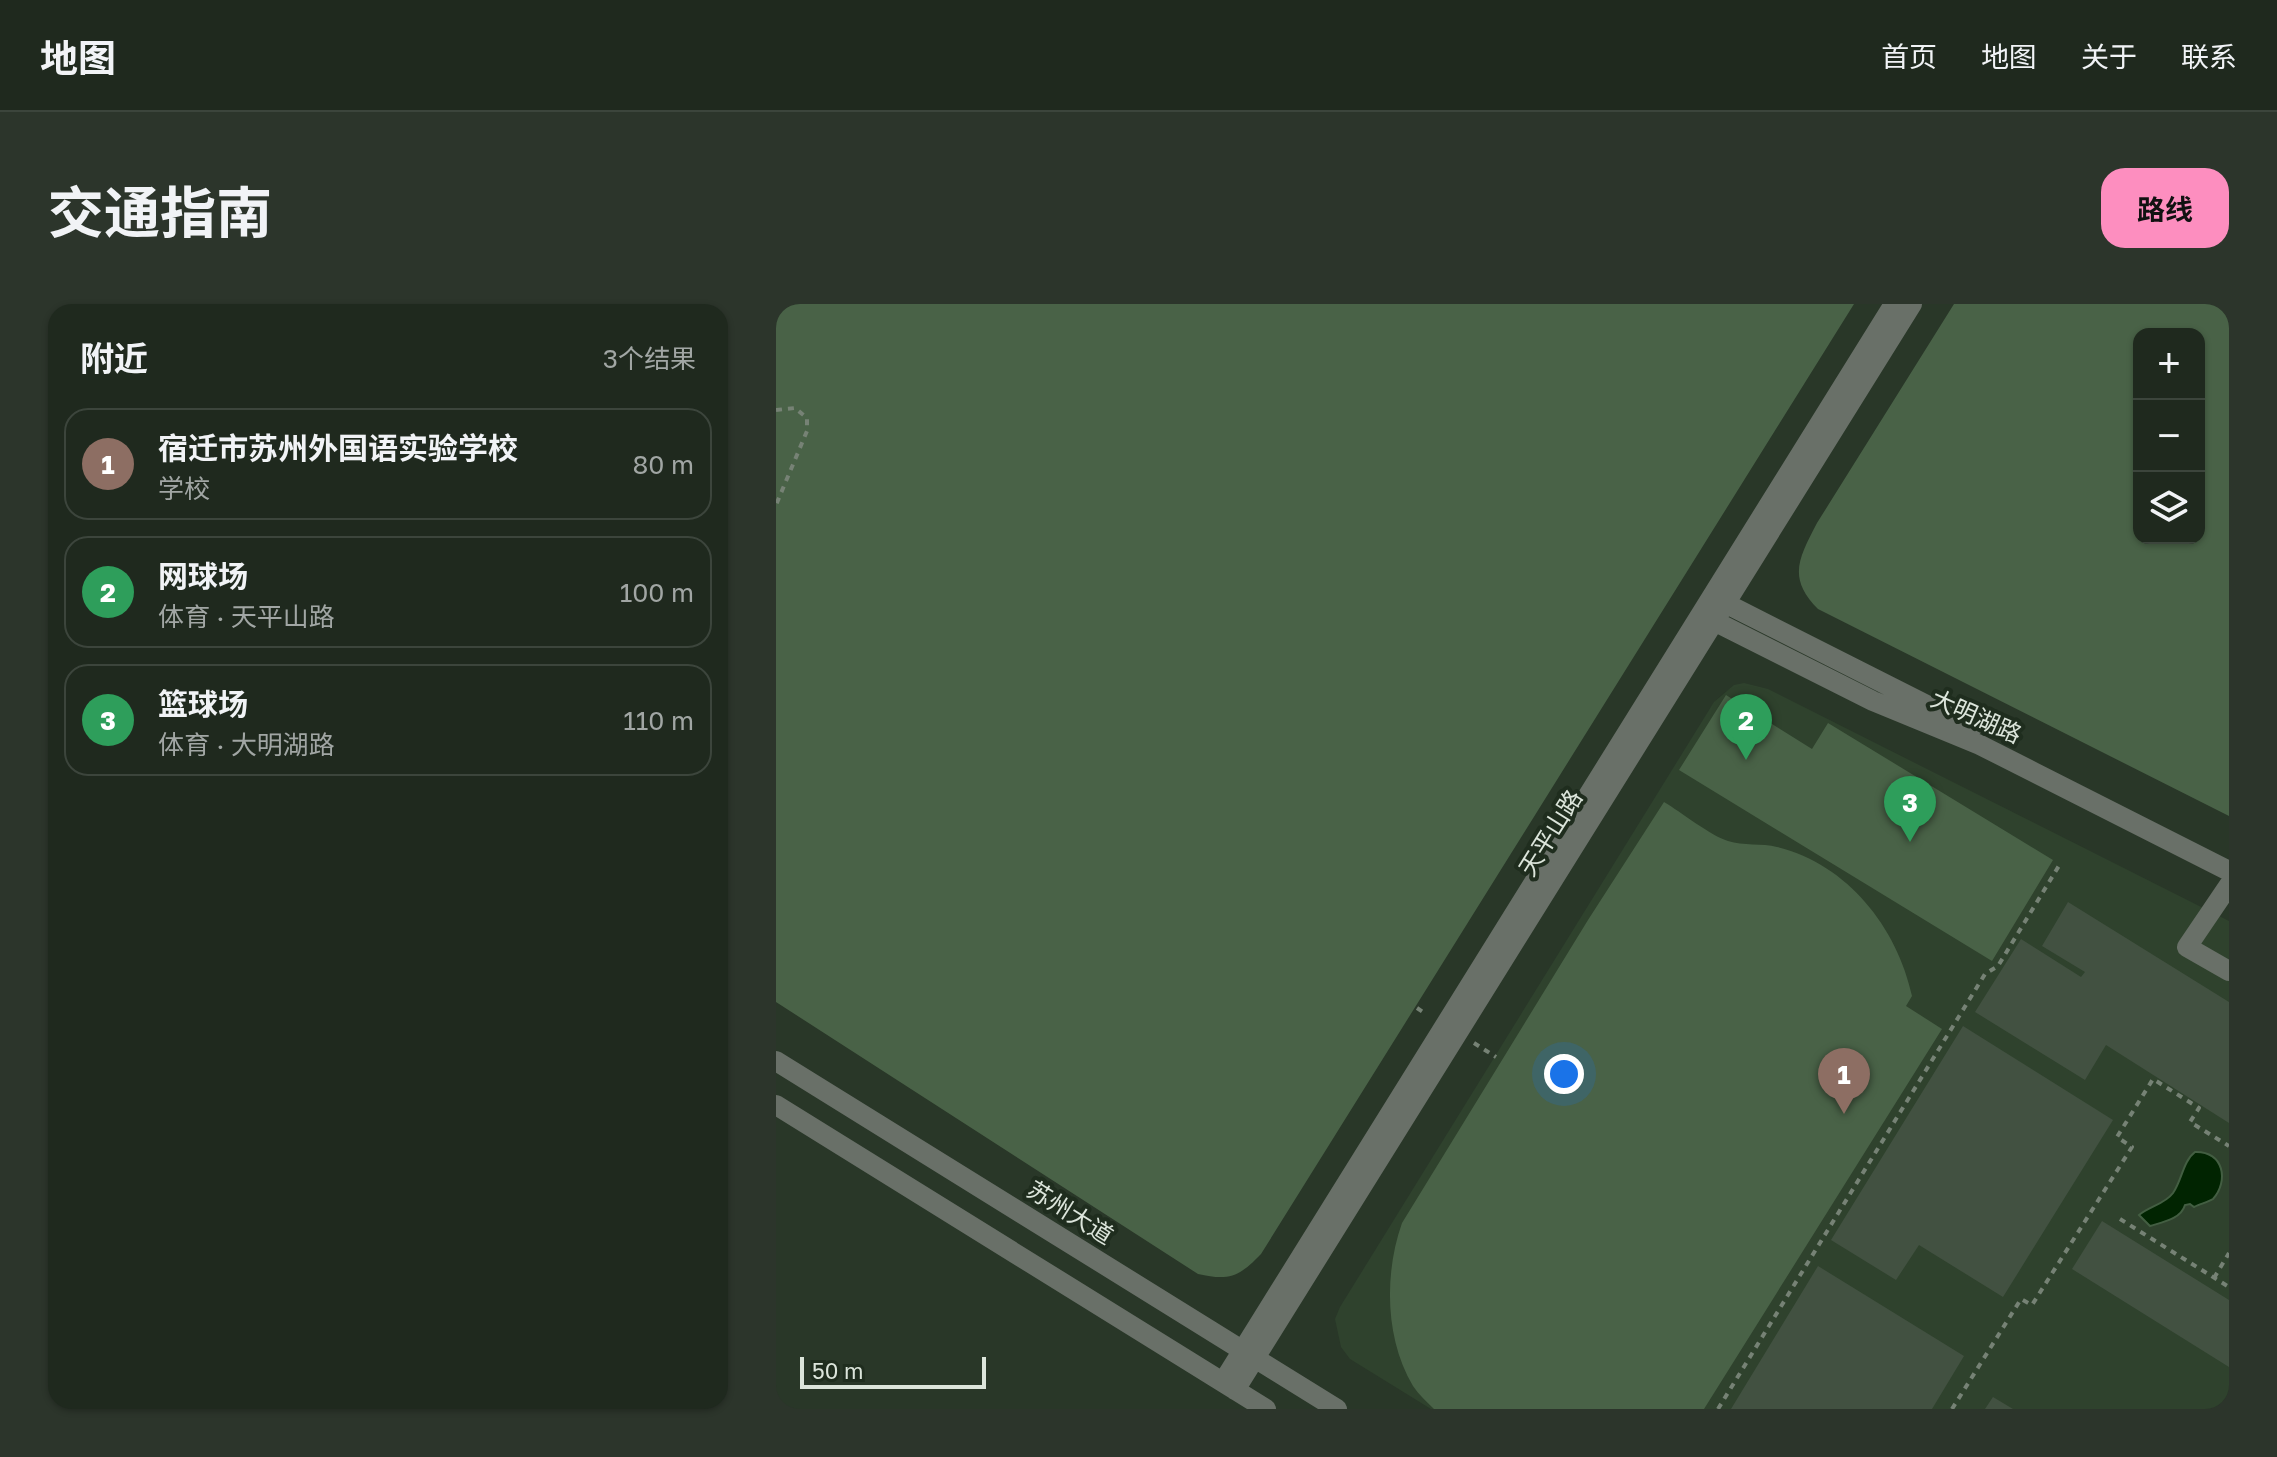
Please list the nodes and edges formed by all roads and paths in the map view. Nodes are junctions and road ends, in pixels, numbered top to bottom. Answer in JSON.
{"nodes":[{"id":1,"x":1894,"y":304,"type":"edge"},
{"id":2,"x":1912,"y":304,"type":"edge"},
{"id":3,"x":776,"y":410,"type":"edge"},
{"id":4,"x":776,"y":505,"type":"edge"},
{"id":5,"x":1713,"y":609,"type":"junction"},
{"id":6,"x":2229,"y":857,"type":"edge"},
{"id":7,"x":2060,"y":864,"type":"dead end"},
{"id":8,"x":2229,"y":871,"type":"edge"},
{"id":9,"x":2229,"y":885,"type":"edge"},
{"id":10,"x":2229,"y":971,"type":"edge"},
{"id":11,"x":776,"y":1061,"type":"edge"},
{"id":12,"x":776,"y":1105,"type":"edge"},
{"id":13,"x":2229,"y":1146,"type":"edge"},
{"id":14,"x":2120,"y":1219,"type":"dead end"},
{"id":15,"x":2229,"y":1253,"type":"edge"},
{"id":16,"x":2214,"y":1278,"type":"junction"},
{"id":17,"x":2229,"y":1287,"type":"edge"},
{"id":18,"x":1249,"y":1354,"type":"junction"},
{"id":19,"x":1229,"y":1386,"type":"junction"},
{"id":20,"x":1266,"y":1409,"type":"edge"},
{"id":21,"x":1337,"y":1409,"type":"edge"},
{"id":22,"x":1718,"y":1409,"type":"edge"},
{"id":23,"x":1952,"y":1409,"type":"edge"}],
"edges":[{"from":1,"to":5,"type":"street","name":"天平山路"},
{"from":2,"to":5,"type":"street","name":"天平山路"},
{"from":3,"to":4,"type":"path"},
{"from":5,"to":6,"type":"street","name":"大明湖路"},
{"from":5,"to":8,"type":"street","name":"大明湖路"},
{"from":5,"to":18,"type":"street","name":"天平山路"},
{"from":7,"to":22,"type":"path"},
{"from":9,"to":10,"type":"street"},
{"from":11,"to":18,"type":"street","name":"苏州大道"},
{"from":12,"to":19,"type":"street"},
{"from":13,"to":23,"type":"path"},
{"from":14,"to":16,"type":"path"},
{"from":15,"to":16,"type":"path"},
{"from":16,"to":17,"type":"path"},
{"from":18,"to":19,"type":"street","name":"天平山路"},
{"from":18,"to":21,"type":"street","name":"苏州大道"},
{"from":19,"to":20,"type":"street"}]}
